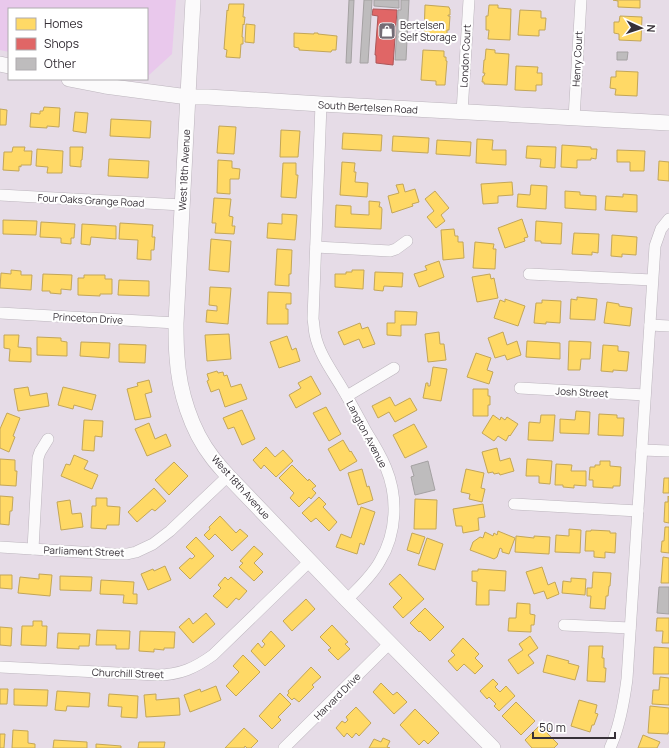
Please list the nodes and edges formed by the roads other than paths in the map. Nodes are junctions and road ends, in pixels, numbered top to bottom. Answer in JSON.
{"nodes":[{"id":1,"x":193,"y":0,"type":"edge"},
{"id":2,"x":468,"y":0,"type":"edge"},
{"id":3,"x":581,"y":0,"type":"edge"},
{"id":4,"x":73,"y":80,"type":"edge"},
{"id":5,"x":188,"y":96,"type":"junction"},
{"id":6,"x":321,"y":104,"type":"junction"},
{"id":7,"x":462,"y":112,"type":"junction"},
{"id":8,"x":574,"y":118,"type":"junction"},
{"id":9,"x":669,"y":123,"type":"edge"},
{"id":10,"x":0,"y":195,"type":"edge"},
{"id":11,"x":182,"y":205,"type":"junction"},
{"id":12,"x":669,"y":219,"type":"edge"},
{"id":13,"x":407,"y":241,"type":"dead end"},
{"id":14,"x":316,"y":248,"type":"junction"},
{"id":15,"x":529,"y":274,"type":"dead end"},
{"id":16,"x":652,"y":280,"type":"junction"},
{"id":17,"x":0,"y":313,"type":"edge"},
{"id":18,"x":176,"y":323,"type":"junction"},
{"id":19,"x":650,"y":325,"type":"junction"},
{"id":20,"x":669,"y":326,"type":"edge"},
{"id":21,"x":394,"y":368,"type":"dead end"},
{"id":22,"x":520,"y":388,"type":"dead end"},
{"id":23,"x":645,"y":395,"type":"junction"},
{"id":24,"x":347,"y":396,"type":"junction"},
{"id":25,"x":48,"y":439,"type":"dead end"},
{"id":26,"x":642,"y":450,"type":"junction"},
{"id":27,"x":669,"y":451,"type":"edge"},
{"id":28,"x":228,"y":476,"type":"junction"},
{"id":29,"x":514,"y":504,"type":"dead end"},
{"id":30,"x":638,"y":511,"type":"junction"},
{"id":31,"x":0,"y":547,"type":"edge"},
{"id":32,"x":33,"y":549,"type":"junction"},
{"id":33,"x":310,"y":561,"type":"junction"},
{"id":34,"x":347,"y":600,"type":"junction"},
{"id":35,"x":564,"y":625,"type":"dead end"},
{"id":36,"x":630,"y":628,"type":"junction"},
{"id":37,"x":390,"y":644,"type":"junction"},
{"id":38,"x":0,"y":667,"type":"edge"},
{"id":39,"x":284,"y":748,"type":"edge"},
{"id":40,"x":492,"y":748,"type":"edge"},
{"id":41,"x":610,"y":748,"type":"edge"}],
"edges":[{"from":1,"to":5,"type":"street","name":"West 18th Avenue"},
{"from":2,"to":7,"type":"street","name":"London Court"},
{"from":3,"to":8,"type":"street","name":"Henry Court"},
{"from":4,"to":5,"type":"street","name":"South Bertelsen Road"},
{"from":5,"to":6,"type":"street","name":"South Bertelsen Road"},
{"from":5,"to":11,"type":"street","name":"West 18th Avenue"},
{"from":6,"to":7,"type":"street","name":"South Bertelsen Road"},
{"from":6,"to":14,"type":"street","name":"Langton Avenue"},
{"from":7,"to":8,"type":"street","name":"South Bertelsen Road"},
{"from":8,"to":9,"type":"street","name":"South Bertelsen Road"},
{"from":10,"to":11,"type":"street","name":"Four Oaks Grange Road"},
{"from":11,"to":18,"type":"street","name":"West 18th Avenue"},
{"from":12,"to":16,"type":"street"},
{"from":13,"to":14,"type":"street"},
{"from":14,"to":24,"type":"street","name":"Langton Avenue"},
{"from":15,"to":16,"type":"street"},
{"from":16,"to":19,"type":"street"},
{"from":17,"to":18,"type":"street","name":"Princeton Drive"},
{"from":18,"to":28,"type":"street","name":"West 18th Avenue"},
{"from":19,"to":20,"type":"street"},
{"from":19,"to":23,"type":"street"},
{"from":21,"to":24,"type":"street","name":"Langton Avenue"},
{"from":22,"to":23,"type":"street","name":"Josh Street"},
{"from":23,"to":26,"type":"street"},
{"from":24,"to":34,"type":"street","name":"Langton Avenue"},
{"from":25,"to":32,"type":"street","name":"Parliament Street"},
{"from":26,"to":27,"type":"street"},
{"from":26,"to":30,"type":"street"},
{"from":28,"to":32,"type":"street","name":"Parliament Street"},
{"from":28,"to":33,"type":"street","name":"West 18th Avenue"},
{"from":29,"to":30,"type":"street"},
{"from":30,"to":36,"type":"street"},
{"from":31,"to":32,"type":"street","name":"Parliament Street"},
{"from":33,"to":34,"type":"street","name":"West 18th Avenue"},
{"from":33,"to":38,"type":"street","name":"Churchill Street"},
{"from":34,"to":37,"type":"street","name":"West 18th Avenue"},
{"from":35,"to":36,"type":"street"},
{"from":36,"to":41,"type":"street"},
{"from":37,"to":39,"type":"street","name":"Harvard Drive"},
{"from":37,"to":40,"type":"street","name":"West 18th Avenue"}]}
